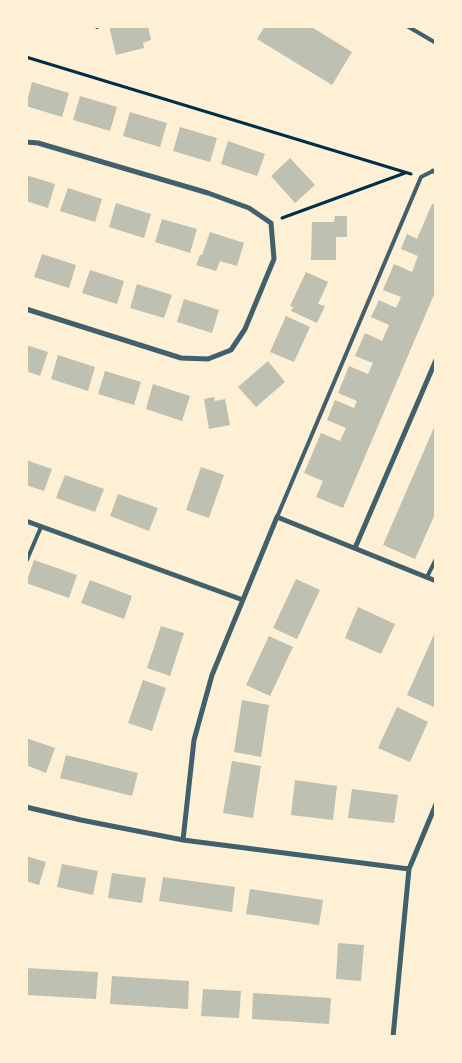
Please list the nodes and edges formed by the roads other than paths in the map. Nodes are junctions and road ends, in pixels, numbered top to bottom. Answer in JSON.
{"nodes":[{"id":1,"x":407,"y":26,"type":"edge"},
{"id":2,"x":436,"y":43,"type":"edge"},
{"id":3,"x":26,"y":142,"type":"edge"},
{"id":4,"x":434,"y":172,"type":"edge"},
{"id":5,"x":26,"y":309,"type":"edge"},
{"id":6,"x":436,"y":360,"type":"edge"},
{"id":7,"x":277,"y":517,"type":"junction"},
{"id":8,"x":26,"y":521,"type":"edge"},
{"id":9,"x":41,"y":526,"type":"junction"},
{"id":10,"x":355,"y":548,"type":"junction"},
{"id":11,"x":436,"y":559,"type":"edge"},
{"id":12,"x":26,"y":562,"type":"edge"},
{"id":13,"x":428,"y":577,"type":"junction"},
{"id":14,"x":436,"y":581,"type":"edge"},
{"id":15,"x":243,"y":600,"type":"junction"},
{"id":16,"x":436,"y":804,"type":"edge"},
{"id":17,"x":26,"y":807,"type":"edge"},
{"id":18,"x":184,"y":840,"type":"junction"},
{"id":19,"x":409,"y":869,"type":"junction"},
{"id":20,"x":393,"y":1037,"type":"edge"}],
"edges":[{"from":1,"to":2,"type":"lane"},
{"from":3,"to":5,"type":"street"},
{"from":4,"to":7,"type":"lane"},
{"from":6,"to":10,"type":"street"},
{"from":7,"to":10,"type":"street"},
{"from":7,"to":15,"type":"street"},
{"from":8,"to":9,"type":"street"},
{"from":9,"to":12,"type":"lane"},
{"from":9,"to":15,"type":"street"},
{"from":10,"to":13,"type":"street"},
{"from":11,"to":13,"type":"lane"},
{"from":13,"to":14,"type":"street"},
{"from":15,"to":18,"type":"street"},
{"from":16,"to":19,"type":"street"},
{"from":17,"to":18,"type":"street"},
{"from":18,"to":19,"type":"street"},
{"from":19,"to":20,"type":"street"}]}
